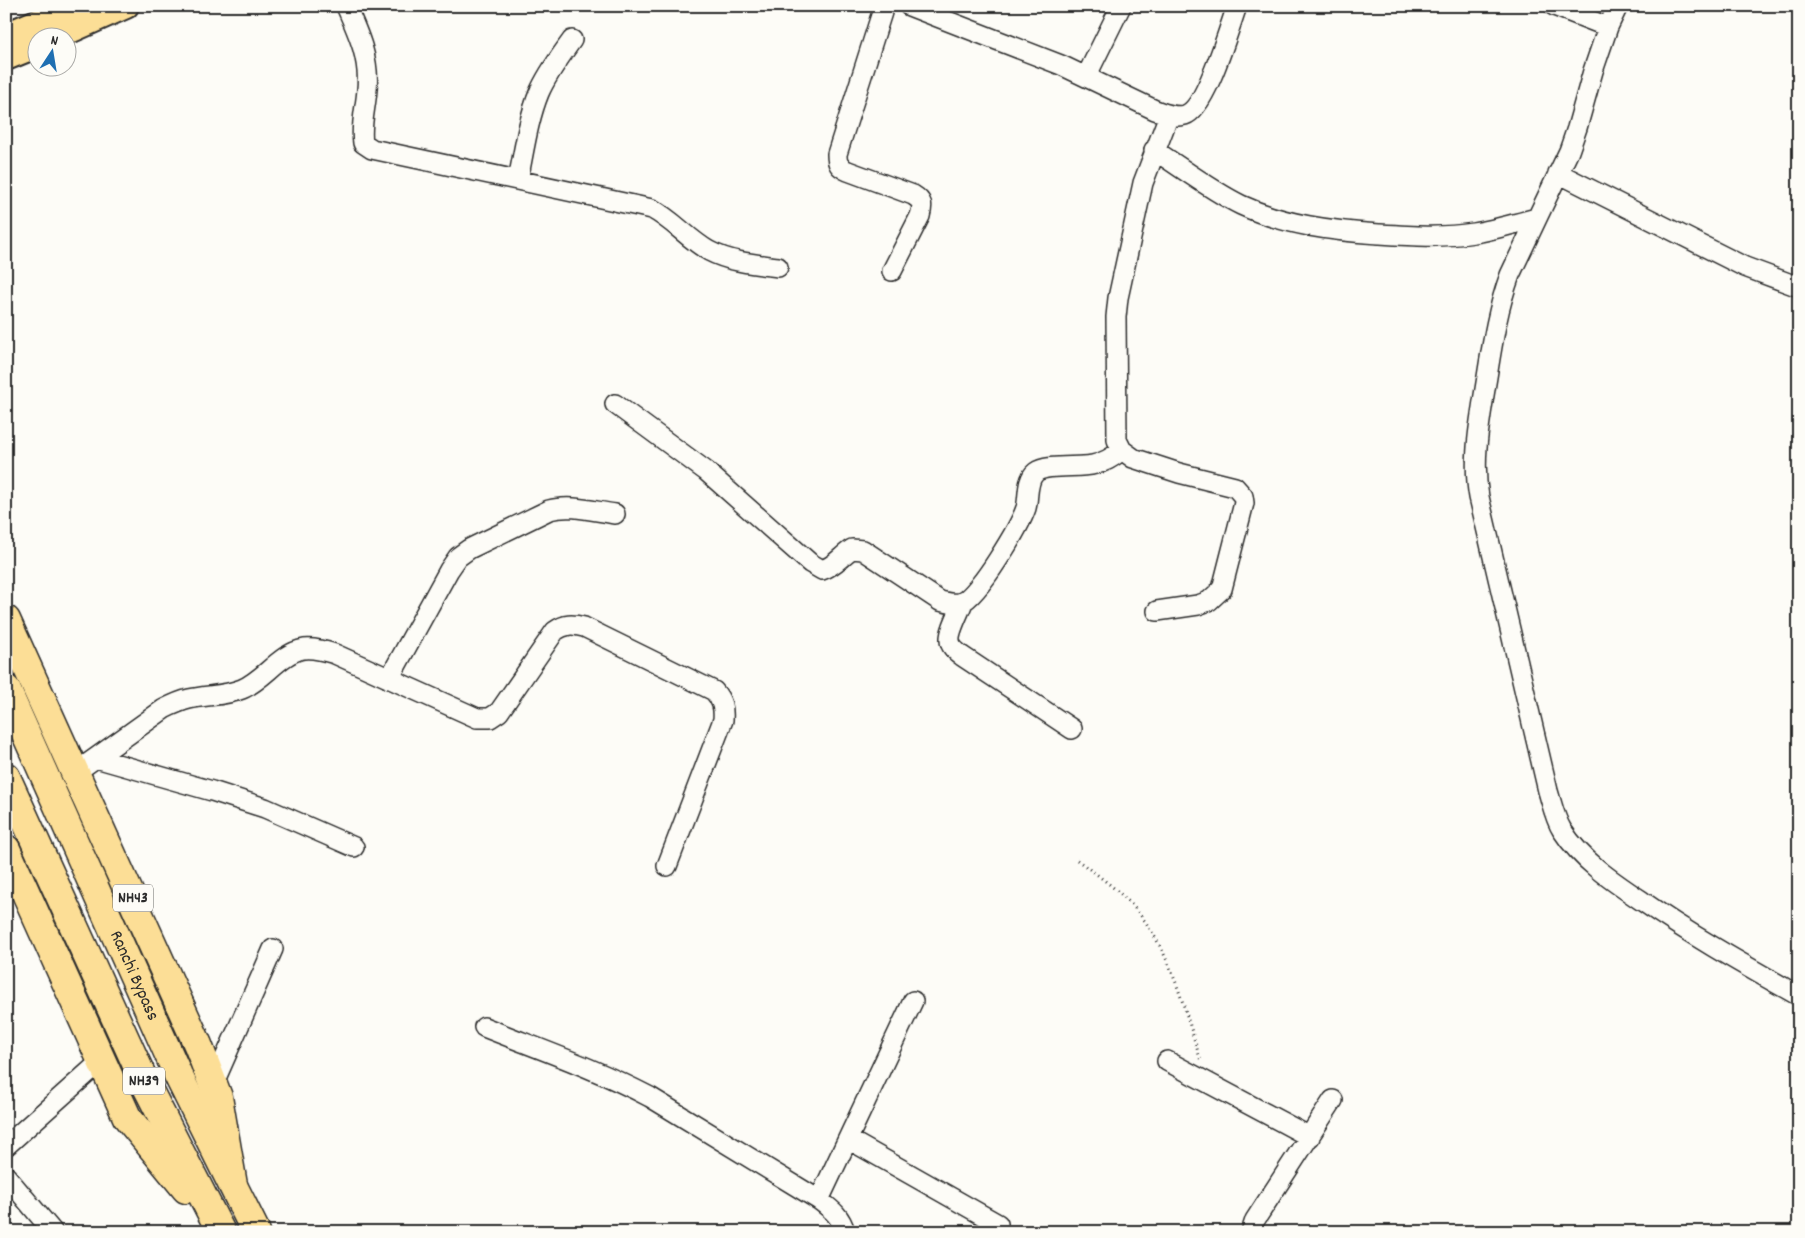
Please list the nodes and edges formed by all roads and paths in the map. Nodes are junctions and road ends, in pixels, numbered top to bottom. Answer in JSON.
{"nodes":[{"id":1,"x":74,"y":6,"type":"edge"},
{"id":2,"x":126,"y":6,"type":"edge"},
{"id":3,"x":346,"y":6,"type":"edge"},
{"id":4,"x":884,"y":6,"type":"edge"},
{"id":5,"x":909,"y":6,"type":"edge"},
{"id":6,"x":1121,"y":6,"type":"edge"},
{"id":7,"x":1237,"y":6,"type":"edge"},
{"id":8,"x":1554,"y":6,"type":"edge"},
{"id":9,"x":1618,"y":6,"type":"edge"},
{"id":10,"x":1608,"y":27,"type":"junction"},
{"id":11,"x":76,"y":28,"type":"edge"},
{"id":12,"x":6,"y":35,"type":"edge"},
{"id":13,"x":572,"y":40,"type":"dead end"},
{"id":14,"x":28,"y":48,"type":"edge"},
{"id":15,"x":6,"y":58,"type":"edge"},
{"id":16,"x":1086,"y":77,"type":"junction"},
{"id":17,"x":1169,"y":115,"type":"junction"},
{"id":18,"x":1154,"y":150,"type":"junction"},
{"id":19,"x":1558,"y":173,"type":"junction"},
{"id":20,"x":518,"y":180,"type":"junction"},
{"id":21,"x":1537,"y":218,"type":"junction"},
{"id":22,"x":778,"y":267,"type":"dead end"},
{"id":23,"x":892,"y":272,"type":"dead end"},
{"id":24,"x":1799,"y":287,"type":"edge"},
{"id":25,"x":615,"y":404,"type":"dead end"},
{"id":26,"x":1122,"y":450,"type":"junction"},
{"id":27,"x":615,"y":514,"type":"dead end"},
{"id":28,"x":964,"y":602,"type":"junction"},
{"id":29,"x":1156,"y":611,"type":"dead end"},
{"id":30,"x":6,"y":620,"type":"edge"},
{"id":31,"x":389,"y":678,"type":"junction"},
{"id":32,"x":6,"y":690,"type":"edge"},
{"id":33,"x":1072,"y":729,"type":"dead end"},
{"id":34,"x":86,"y":765,"type":"junction"},
{"id":35,"x":6,"y":777,"type":"edge"},
{"id":36,"x":354,"y":847,"type":"dead end"},
{"id":37,"x":6,"y":849,"type":"edge"},
{"id":38,"x":1077,"y":860,"type":"dead end"},
{"id":39,"x":667,"y":866,"type":"dead end"},
{"id":40,"x":273,"y":949,"type":"dead end"},
{"id":41,"x":1799,"y":996,"type":"edge"},
{"id":42,"x":913,"y":1001,"type":"dead end"},
{"id":43,"x":484,"y":1027,"type":"dead end"},
{"id":44,"x":101,"y":1060,"type":"junction"},
{"id":45,"x":1167,"y":1061,"type":"dead end"},
{"id":46,"x":1208,"y":1083,"type":"junction"},
{"id":47,"x":213,"y":1085,"type":"junction"},
{"id":48,"x":1333,"y":1100,"type":"dead end"},
{"id":49,"x":1310,"y":1137,"type":"junction"},
{"id":50,"x":848,"y":1139,"type":"junction"},
{"id":51,"x":6,"y":1146,"type":"edge"},
{"id":52,"x":6,"y":1176,"type":"edge"},
{"id":53,"x":233,"y":1185,"type":"junction"},
{"id":54,"x":819,"y":1200,"type":"junction"},
{"id":55,"x":998,"y":1224,"type":"dead end"},
{"id":56,"x":220,"y":1230,"type":"edge"},
{"id":57,"x":53,"y":1232,"type":"edge"},
{"id":58,"x":256,"y":1232,"type":"edge"},
{"id":59,"x":845,"y":1232,"type":"edge"},
{"id":60,"x":1252,"y":1232,"type":"edge"}],
"edges":[{"from":1,"to":12,"type":"main road"},
{"from":2,"to":11,"type":"main road"},
{"from":3,"to":20,"type":"street"},
{"from":4,"to":23,"type":"street"},
{"from":5,"to":16,"type":"street"},
{"from":6,"to":16,"type":"street"},
{"from":7,"to":17,"type":"street"},
{"from":8,"to":10,"type":"street"},
{"from":9,"to":10,"type":"street"},
{"from":10,"to":19,"type":"street"},
{"from":13,"to":20,"type":"street"},
{"from":14,"to":15,"type":"main road"},
{"from":16,"to":17,"type":"street"},
{"from":17,"to":18,"type":"street"},
{"from":18,"to":21,"type":"street"},
{"from":18,"to":26,"type":"street"},
{"from":19,"to":21,"type":"street"},
{"from":19,"to":24,"type":"street"},
{"from":20,"to":22,"type":"street"},
{"from":21,"to":41,"type":"street"},
{"from":25,"to":28,"type":"street"},
{"from":26,"to":28,"type":"street"},
{"from":26,"to":29,"type":"street"},
{"from":27,"to":31,"type":"street"},
{"from":28,"to":33,"type":"street"},
{"from":30,"to":34,"type":"highway","number":"NH43"},
{"from":31,"to":34,"type":"street"},
{"from":31,"to":39,"type":"street"},
{"from":32,"to":53,"type":"highway","name":"Ranchi Bypass","number":"NH39"},
{"from":34,"to":36,"type":"street"},
{"from":34,"to":47,"type":"highway","number":"NH43"},
{"from":35,"to":56,"type":"highway","name":"Ranchi Bypass","number":"NH39"},
{"from":37,"to":44,"type":"highway"},
{"from":38,"to":46,"type":"path"},
{"from":40,"to":47,"type":"street"},
{"from":42,"to":50,"type":"street"},
{"from":43,"to":54,"type":"street"},
{"from":44,"to":51,"type":"street"},
{"from":44,"to":56,"type":"highway"},
{"from":45,"to":46,"type":"street"},
{"from":46,"to":49,"type":"street"},
{"from":47,"to":53,"type":"highway","number":"NH43"},
{"from":48,"to":49,"type":"street"},
{"from":49,"to":60,"type":"street"},
{"from":50,"to":54,"type":"street"},
{"from":50,"to":55,"type":"street"},
{"from":52,"to":57,"type":"street"},
{"from":53,"to":58,"type":"highway","name":"Ranchi Bypass","number":"NH43"},
{"from":54,"to":59,"type":"street"}]}
